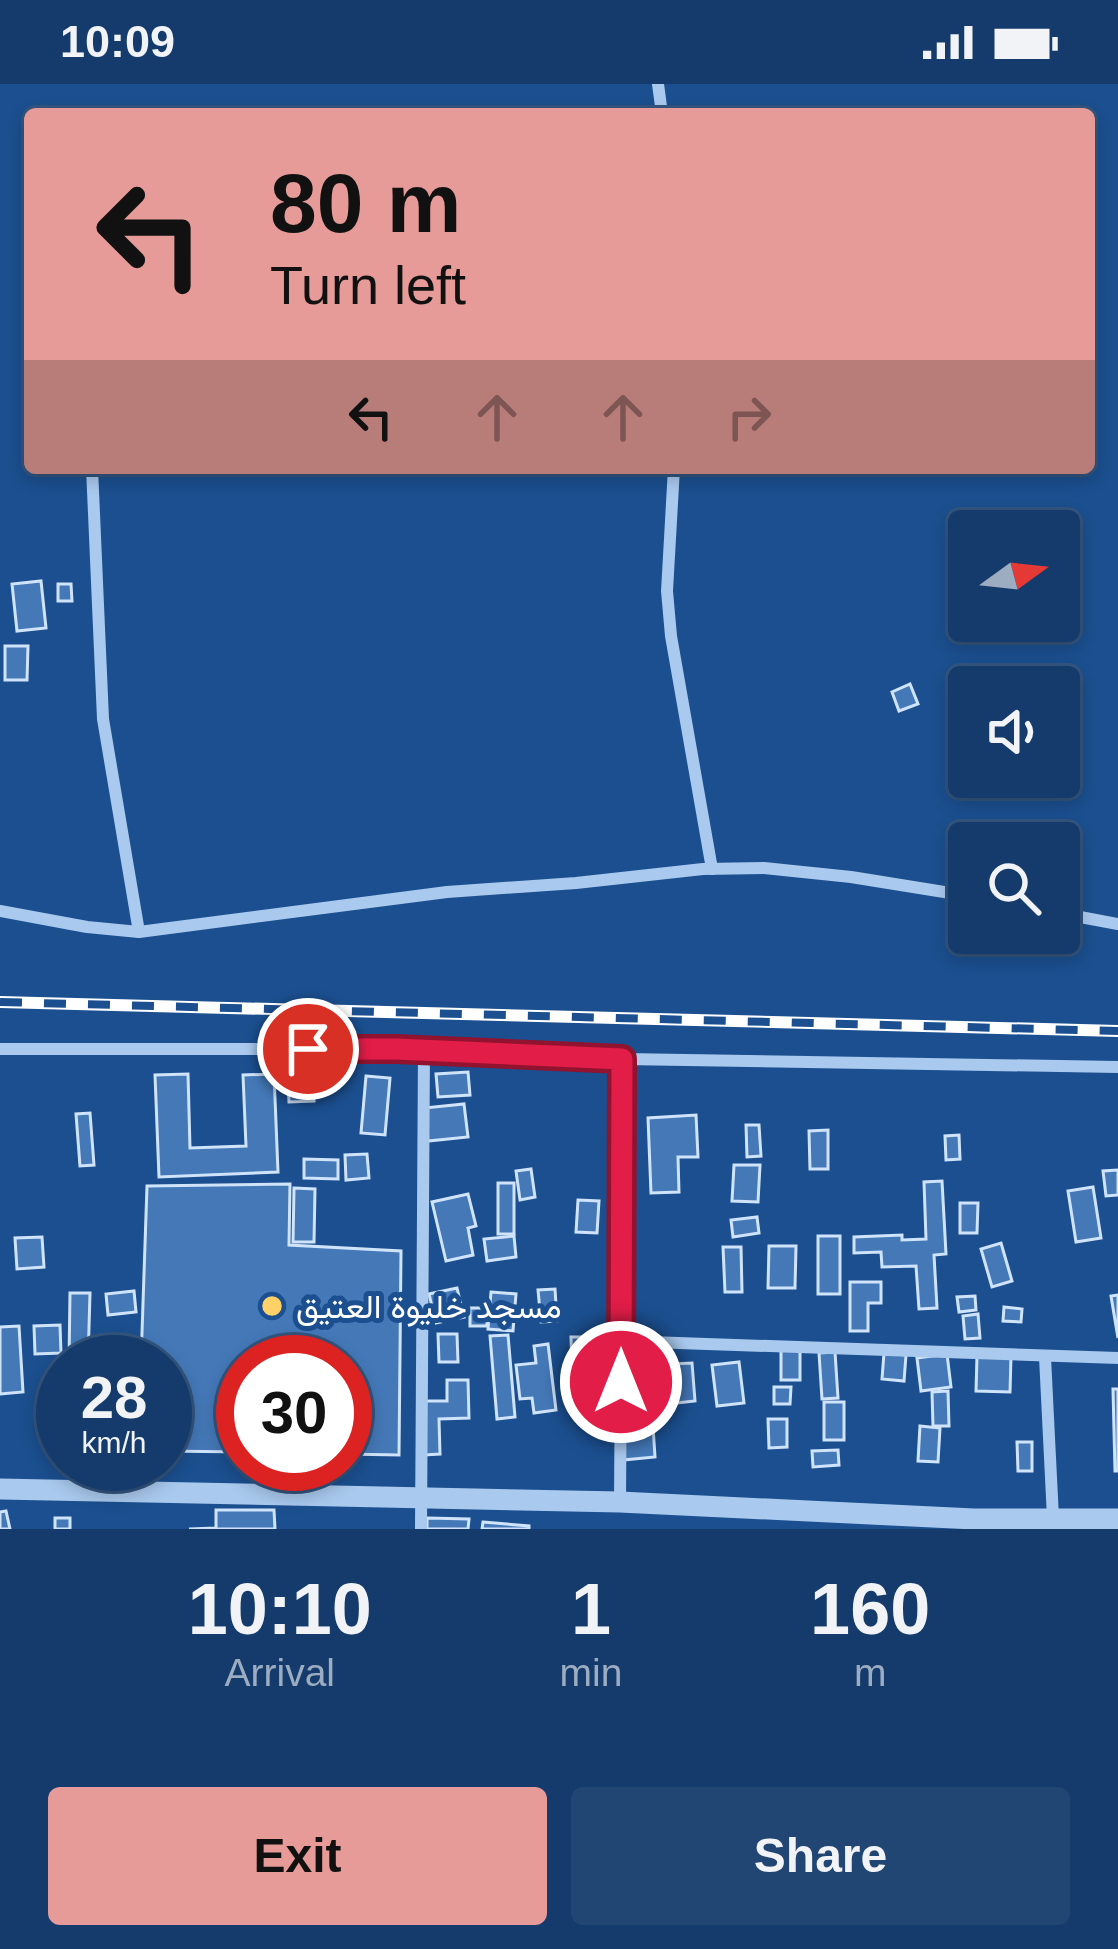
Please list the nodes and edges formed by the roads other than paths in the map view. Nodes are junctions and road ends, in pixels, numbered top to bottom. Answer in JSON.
{"nodes":[{"id":1,"x":92,"y":474,"type":"edge"},
{"id":2,"x":674,"y":474,"type":"edge"},
{"id":3,"x":712,"y":869,"type":"junction"},
{"id":4,"x":948,"y":893,"type":"edge"},
{"id":5,"x":0,"y":911,"type":"edge"},
{"id":6,"x":1080,"y":917,"type":"edge"},
{"id":7,"x":1118,"y":924,"type":"edge"},
{"id":8,"x":140,"y":932,"type":"junction"},
{"id":9,"x":0,"y":1049,"type":"edge"},
{"id":10,"x":424,"y":1050,"type":"junction"},
{"id":11,"x":622,"y":1059,"type":"junction"},
{"id":12,"x":1118,"y":1067,"type":"edge"},
{"id":13,"x":621,"y":1341,"type":"junction"},
{"id":14,"x":1045,"y":1357,"type":"junction"},
{"id":15,"x":1118,"y":1358,"type":"edge"},
{"id":16,"x":0,"y":1489,"type":"edge"},
{"id":17,"x":420,"y":1498,"type":"junction"},
{"id":18,"x":620,"y":1502,"type":"junction"},
{"id":19,"x":1054,"y":1518,"type":"junction"},
{"id":20,"x":1118,"y":1519,"type":"edge"},
{"id":21,"x":974,"y":1524,"type":"edge"},
{"id":22,"x":421,"y":1529,"type":"edge"}],
"edges":[{"from":1,"to":8,"type":"street"},
{"from":2,"to":3,"type":"street"},
{"from":3,"to":4,"type":"street"},
{"from":3,"to":8,"type":"street"},
{"from":5,"to":8,"type":"street"},
{"from":6,"to":7,"type":"street"},
{"from":9,"to":10,"type":"street"},
{"from":10,"to":11,"type":"street"},
{"from":10,"to":17,"type":"street"},
{"from":11,"to":12,"type":"street"},
{"from":11,"to":13,"type":"street"},
{"from":13,"to":14,"type":"street"},
{"from":13,"to":18,"type":"street"},
{"from":14,"to":15,"type":"street"},
{"from":14,"to":19,"type":"street"},
{"from":16,"to":17,"type":"street"},
{"from":17,"to":18,"type":"street"},
{"from":17,"to":22,"type":"street"},
{"from":18,"to":21,"type":"street"},
{"from":19,"to":20,"type":"street"},
{"from":19,"to":21,"type":"street"}]}
